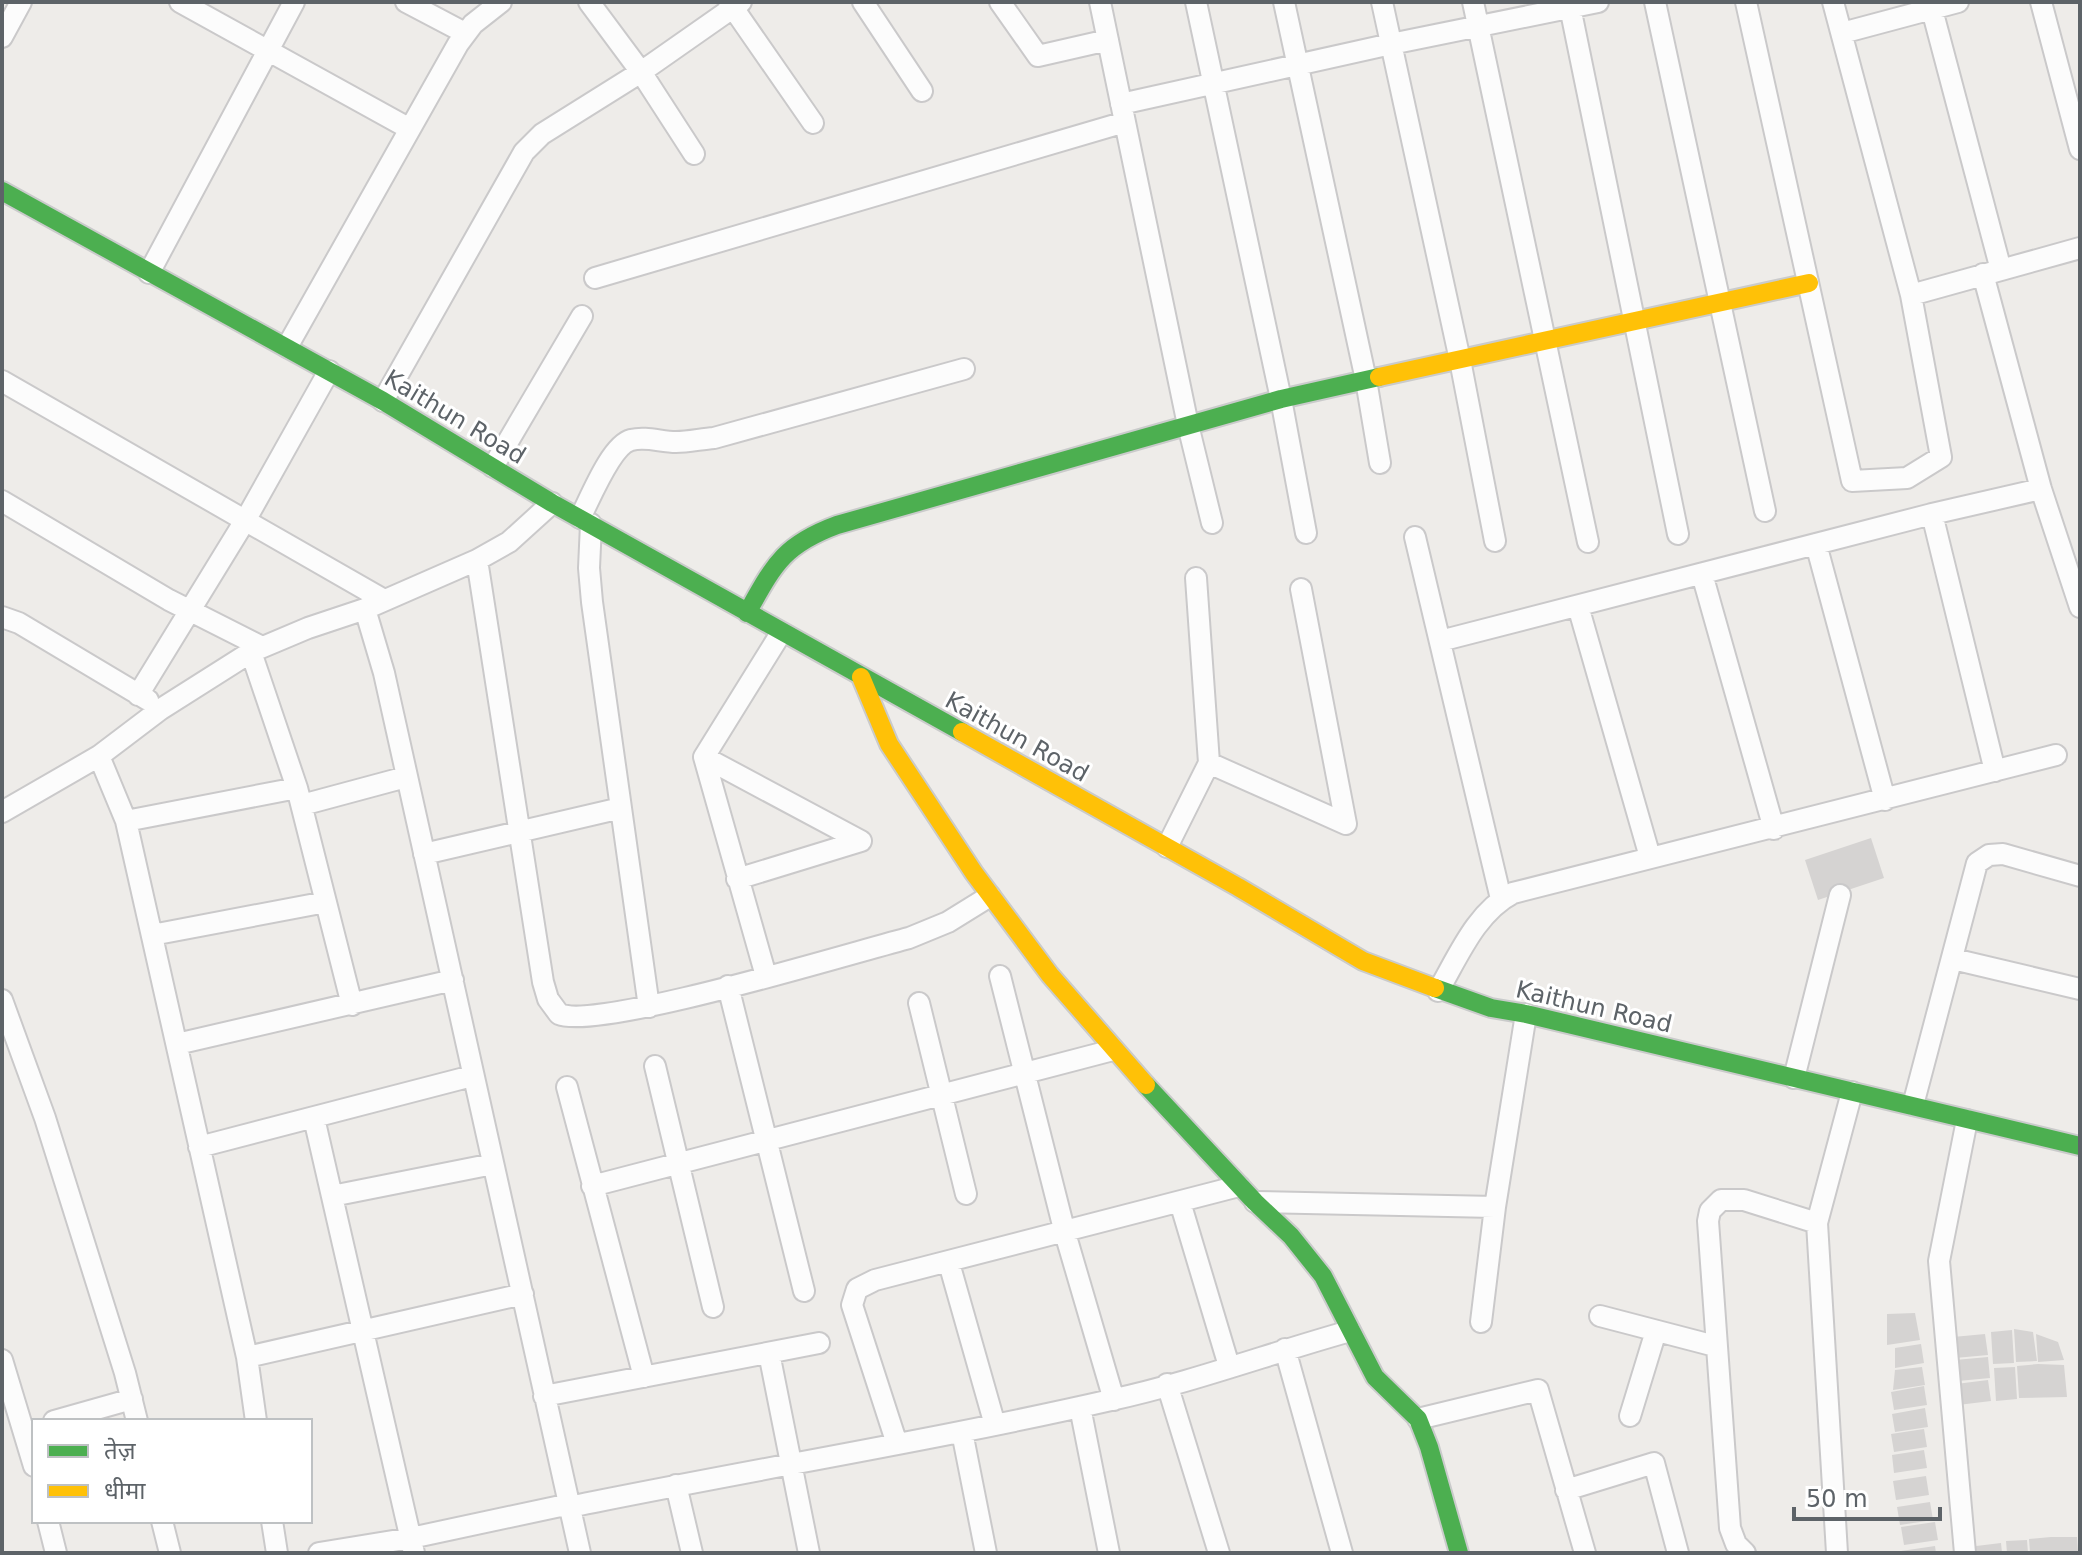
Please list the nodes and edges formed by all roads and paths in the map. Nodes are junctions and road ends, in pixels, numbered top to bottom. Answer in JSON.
{"nodes":[{"id":1,"x":21,"y":2,"type":"edge"},
{"id":2,"x":180,"y":2,"type":"edge"},
{"id":3,"x":294,"y":2,"type":"edge"},
{"id":4,"x":406,"y":2,"type":"edge"},
{"id":5,"x":501,"y":2,"type":"edge"},
{"id":6,"x":589,"y":2,"type":"edge"},
{"id":7,"x":863,"y":2,"type":"edge"},
{"id":8,"x":1000,"y":2,"type":"edge"},
{"id":9,"x":1100,"y":2,"type":"edge"},
{"id":10,"x":1196,"y":2,"type":"edge"},
{"id":11,"x":1284,"y":2,"type":"edge"},
{"id":12,"x":1382,"y":2,"type":"edge"},
{"id":13,"x":1473,"y":2,"type":"edge"},
{"id":14,"x":1598,"y":2,"type":"edge"},
{"id":15,"x":1655,"y":2,"type":"edge"},
{"id":16,"x":1746,"y":2,"type":"edge"},
{"id":17,"x":1833,"y":2,"type":"edge"},
{"id":18,"x":1958,"y":2,"type":"edge"},
{"id":19,"x":2041,"y":2,"type":"edge"},
{"id":20,"x":734,"y":4,"type":"edge"},
{"id":21,"x":1570,"y":5,"type":"edge"},
{"id":22,"x":1931,"y":5,"type":"edge"},
{"id":23,"x":1478,"y":26,"type":"junction"},
{"id":24,"x":465,"y":33,"type":"junction"},
{"id":25,"x":1842,"y":33,"type":"junction"},
{"id":26,"x":2,"y":37,"type":"edge"},
{"id":27,"x":1108,"y":40,"type":"junction"},
{"id":28,"x":1391,"y":44,"type":"junction"},
{"id":29,"x":269,"y":51,"type":"junction"},
{"id":30,"x":1297,"y":65,"type":"junction"},
{"id":31,"x":641,"y":72,"type":"junction"},
{"id":32,"x":1214,"y":82,"type":"junction"},
{"id":33,"x":922,"y":91,"type":"dead end"},
{"id":34,"x":1123,"y":113,"type":"junction"},
{"id":35,"x":813,"y":123,"type":"dead end"},
{"id":36,"x":410,"y":129,"type":"junction"},
{"id":37,"x":2080,"y":149,"type":"edge"},
{"id":38,"x":694,"y":154,"type":"dead end"},
{"id":39,"x":2,"y":191,"type":"edge"},
{"id":40,"x":2080,"y":248,"type":"edge"},
{"id":41,"x":1992,"y":272,"type":"junction"},
{"id":42,"x":149,"y":273,"type":"junction"},
{"id":43,"x":595,"y":278,"type":"dead end"},
{"id":44,"x":1809,"y":283,"type":"junction"},
{"id":45,"x":1911,"y":295,"type":"junction"},
{"id":46,"x":1720,"y":303,"type":"junction"},
{"id":47,"x":582,"y":316,"type":"dead end"},
{"id":48,"x":1635,"y":320,"type":"junction"},
{"id":49,"x":1545,"y":341,"type":"junction"},
{"id":50,"x":287,"y":347,"type":"junction"},
{"id":51,"x":1460,"y":360,"type":"junction"},
{"id":52,"x":964,"y":369,"type":"dead end"},
{"id":53,"x":329,"y":371,"type":"junction"},
{"id":54,"x":1366,"y":380,"type":"junction"},
{"id":55,"x":2,"y":381,"type":"edge"},
{"id":56,"x":1281,"y":399,"type":"junction"},
{"id":57,"x":383,"y":401,"type":"junction"},
{"id":58,"x":1188,"y":425,"type":"junction"},
{"id":59,"x":1380,"y":463,"type":"dead end"},
{"id":60,"x":493,"y":467,"type":"junction"},
{"id":61,"x":2041,"y":489,"type":"junction"},
{"id":62,"x":2,"y":501,"type":"edge"},
{"id":63,"x":552,"y":503,"type":"junction"},
{"id":64,"x":1765,"y":511,"type":"dead end"},
{"id":65,"x":1932,"y":514,"type":"junction"},
{"id":66,"x":246,"y":519,"type":"junction"},
{"id":67,"x":585,"y":521,"type":"junction"},
{"id":68,"x":1212,"y":523,"type":"dead end"},
{"id":69,"x":1306,"y":533,"type":"dead end"},
{"id":70,"x":1678,"y":534,"type":"dead end"},
{"id":71,"x":1415,"y":537,"type":"dead end"},
{"id":72,"x":1495,"y":541,"type":"dead end"},
{"id":73,"x":1588,"y":542,"type":"dead end"},
{"id":74,"x":1816,"y":544,"type":"junction"},
{"id":75,"x":477,"y":560,"type":"junction"},
{"id":76,"x":1702,"y":574,"type":"junction"},
{"id":77,"x":1196,"y":578,"type":"dead end"},
{"id":78,"x":1301,"y":589,"type":"dead end"},
{"id":79,"x":2079,"y":596,"type":"edge"},
{"id":80,"x":384,"y":600,"type":"junction"},
{"id":81,"x":1578,"y":606,"type":"junction"},
{"id":82,"x":365,"y":609,"type":"junction"},
{"id":83,"x":191,"y":611,"type":"junction"},
{"id":84,"x":747,"y":613,"type":"junction"},
{"id":85,"x":2,"y":617,"type":"edge"},
{"id":86,"x":781,"y":633,"type":"junction"},
{"id":87,"x":1440,"y":641,"type":"junction"},
{"id":88,"x":256,"y":649,"type":"junction"},
{"id":89,"x":861,"y":677,"type":"junction"},
{"id":90,"x":138,"y":695,"type":"junction"},
{"id":91,"x":161,"y":709,"type":"junction"},
{"id":92,"x":2056,"y":755,"type":"dead end"},
{"id":93,"x":99,"y":756,"type":"junction"},
{"id":94,"x":704,"y":757,"type":"junction"},
{"id":95,"x":1209,"y":763,"type":"junction"},
{"id":96,"x":1995,"y":771,"type":"junction"},
{"id":97,"x":406,"y":777,"type":"junction"},
{"id":98,"x":300,"y":796,"type":"junction"},
{"id":99,"x":1885,"y":800,"type":"junction"},
{"id":100,"x":621,"y":808,"type":"junction"},
{"id":101,"x":2,"y":812,"type":"edge"},
{"id":102,"x":126,"y":821,"type":"junction"},
{"id":103,"x":1774,"y":829,"type":"junction"},
{"id":104,"x":520,"y":832,"type":"junction"},
{"id":105,"x":1167,"y":847,"type":"junction"},
{"id":106,"x":424,"y":854,"type":"junction"},
{"id":107,"x":1650,"y":857,"type":"junction"},
{"id":108,"x":2080,"y":876,"type":"edge"},
{"id":109,"x":737,"y":879,"type":"junction"},
{"id":110,"x":1840,"y":895,"type":"dead end"},
{"id":111,"x":990,"y":896,"type":"junction"},
{"id":112,"x":1501,"y":899,"type":"junction"},
{"id":113,"x":326,"y":902,"type":"junction"},
{"id":114,"x":152,"y":935,"type":"junction"},
{"id":115,"x":1953,"y":959,"type":"junction"},
{"id":116,"x":766,"y":976,"type":"junction"},
{"id":117,"x":1000,"y":976,"type":"dead end"},
{"id":118,"x":453,"y":980,"type":"junction"},
{"id":119,"x":728,"y":986,"type":"junction"},
{"id":120,"x":2080,"y":989,"type":"edge"},
{"id":121,"x":1438,"y":991,"type":"junction"},
{"id":122,"x":2,"y":1000,"type":"edge"},
{"id":123,"x":919,"y":1003,"type":"dead end"},
{"id":124,"x":352,"y":1005,"type":"junction"},
{"id":125,"x":649,"y":1007,"type":"junction"},
{"id":126,"x":1526,"y":1014,"type":"junction"},
{"id":127,"x":177,"y":1044,"type":"junction"},
{"id":128,"x":1113,"y":1050,"type":"junction"},
{"id":129,"x":655,"y":1066,"type":"dead end"},
{"id":130,"x":1024,"y":1073,"type":"junction"},
{"id":131,"x":472,"y":1076,"type":"junction"},
{"id":132,"x":1794,"y":1078,"type":"junction"},
{"id":133,"x":567,"y":1087,"type":"dead end"},
{"id":134,"x":1852,"y":1092,"type":"junction"},
{"id":135,"x":941,"y":1094,"type":"junction"},
{"id":136,"x":1913,"y":1105,"type":"junction"},
{"id":137,"x":314,"y":1118,"type":"junction"},
{"id":138,"x":1967,"y":1120,"type":"junction"},
{"id":139,"x":767,"y":1140,"type":"junction"},
{"id":140,"x":2080,"y":1146,"type":"edge"},
{"id":141,"x":199,"y":1147,"type":"junction"},
{"id":142,"x":678,"y":1163,"type":"junction"},
{"id":143,"x":493,"y":1164,"type":"junction"},
{"id":144,"x":592,"y":1186,"type":"junction"},
{"id":145,"x":1239,"y":1186,"type":"junction"},
{"id":146,"x":966,"y":1194,"type":"dead end"},
{"id":147,"x":332,"y":1196,"type":"junction"},
{"id":148,"x":1180,"y":1202,"type":"junction"},
{"id":149,"x":1255,"y":1202,"type":"junction"},
{"id":150,"x":1495,"y":1207,"type":"junction"},
{"id":151,"x":1817,"y":1223,"type":"junction"},
{"id":152,"x":1065,"y":1233,"type":"junction"},
{"id":153,"x":949,"y":1263,"type":"junction"},
{"id":154,"x":804,"y":1291,"type":"dead end"},
{"id":155,"x":523,"y":1294,"type":"junction"},
{"id":156,"x":713,"y":1307,"type":"dead end"},
{"id":157,"x":1600,"y":1316,"type":"dead end"},
{"id":158,"x":1481,"y":1322,"type":"dead end"},
{"id":159,"x":363,"y":1331,"type":"junction"},
{"id":160,"x":1350,"y":1331,"type":"junction"},
{"id":161,"x":1656,"y":1331,"type":"junction"},
{"id":162,"x":819,"y":1343,"type":"dead end"},
{"id":163,"x":1715,"y":1346,"type":"junction"},
{"id":164,"x":1285,"y":1349,"type":"junction"},
{"id":165,"x":769,"y":1353,"type":"junction"},
{"id":166,"x":247,"y":1357,"type":"junction"},
{"id":167,"x":2,"y":1360,"type":"edge"},
{"id":168,"x":1229,"y":1366,"type":"junction"},
{"id":169,"x":644,"y":1377,"type":"junction"},
{"id":170,"x":1167,"y":1384,"type":"junction"},
{"id":171,"x":544,"y":1396,"type":"junction"},
{"id":172,"x":132,"y":1399,"type":"junction"},
{"id":173,"x":1114,"y":1400,"type":"junction"},
{"id":174,"x":1080,"y":1407,"type":"junction"},
{"id":175,"x":1630,"y":1416,"type":"dead end"},
{"id":176,"x":61,"y":1419,"type":"edge"},
{"id":177,"x":137,"y":1419,"type":"edge"},
{"id":178,"x":256,"y":1419,"type":"edge"},
{"id":179,"x":1418,"y":1419,"type":"junction"},
{"id":180,"x":995,"y":1425,"type":"junction"},
{"id":181,"x":29,"y":1428,"type":"edge"},
{"id":182,"x":962,"y":1432,"type":"junction"},
{"id":183,"x":897,"y":1444,"type":"junction"},
{"id":184,"x":32,"y":1451,"type":"edge"},
{"id":185,"x":790,"y":1463,"type":"junction"},
{"id":186,"x":676,"y":1485,"type":"junction"},
{"id":187,"x":1566,"y":1490,"type":"junction"},
{"id":188,"x":570,"y":1505,"type":"junction"},
{"id":189,"x":48,"y":1523,"type":"edge"},
{"id":190,"x":162,"y":1523,"type":"edge"},
{"id":191,"x":272,"y":1523,"type":"edge"},
{"id":192,"x":412,"y":1546,"type":"edge"},
{"id":193,"x":56,"y":1553,"type":"edge"},
{"id":194,"x":170,"y":1553,"type":"edge"},
{"id":195,"x":277,"y":1553,"type":"edge"},
{"id":196,"x":319,"y":1553,"type":"edge"},
{"id":197,"x":580,"y":1553,"type":"edge"},
{"id":198,"x":692,"y":1553,"type":"edge"},
{"id":199,"x":809,"y":1553,"type":"edge"},
{"id":200,"x":986,"y":1553,"type":"edge"},
{"id":201,"x":1109,"y":1553,"type":"edge"},
{"id":202,"x":1219,"y":1553,"type":"edge"},
{"id":203,"x":1342,"y":1553,"type":"edge"},
{"id":204,"x":1459,"y":1553,"type":"edge"},
{"id":205,"x":1585,"y":1553,"type":"edge"},
{"id":206,"x":1678,"y":1553,"type":"edge"},
{"id":207,"x":1745,"y":1553,"type":"edge"},
{"id":208,"x":1837,"y":1553,"type":"edge"},
{"id":209,"x":1965,"y":1553,"type":"edge"}],
"edges":[{"from":1,"to":26,"type":"street"},
{"from":2,"to":29,"type":"street"},
{"from":3,"to":29,"type":"street"},
{"from":4,"to":24,"type":"street"},
{"from":5,"to":24,"type":"street"},
{"from":6,"to":31,"type":"street"},
{"from":7,"to":33,"type":"street"},
{"from":8,"to":27,"type":"street"},
{"from":9,"to":27,"type":"street"},
{"from":10,"to":32,"type":"street"},
{"from":11,"to":30,"type":"street"},
{"from":12,"to":28,"type":"street"},
{"from":13,"to":23,"type":"street"},
{"from":14,"to":21,"type":"street"},
{"from":15,"to":46,"type":"street"},
{"from":16,"to":44,"type":"street"},
{"from":17,"to":25,"type":"street"},
{"from":18,"to":22,"type":"street"},
{"from":19,"to":37,"type":"street"},
{"from":20,"to":31,"type":"street"},
{"from":20,"to":35,"type":"street"},
{"from":21,"to":23,"type":"street"},
{"from":21,"to":48,"type":"street"},
{"from":22,"to":25,"type":"street"},
{"from":22,"to":41,"type":"street"},
{"from":23,"to":28,"type":"street"},
{"from":23,"to":49,"type":"street"},
{"from":24,"to":36,"type":"street"},
{"from":25,"to":45,"type":"street"},
{"from":27,"to":34,"type":"street"},
{"from":28,"to":30,"type":"street"},
{"from":28,"to":51,"type":"street"},
{"from":29,"to":36,"type":"street"},
{"from":29,"to":42,"type":"street"},
{"from":30,"to":32,"type":"street"},
{"from":30,"to":54,"type":"street"},
{"from":31,"to":38,"type":"street"},
{"from":31,"to":57,"type":"street"},
{"from":32,"to":34,"type":"street"},
{"from":32,"to":56,"type":"street"},
{"from":34,"to":43,"type":"street"},
{"from":34,"to":58,"type":"street"},
{"from":36,"to":50,"type":"street"},
{"from":39,"to":42,"type":"street","name":"Kaithun Road"},
{"from":40,"to":41,"type":"street"},
{"from":41,"to":45,"type":"street"},
{"from":41,"to":61,"type":"street"},
{"from":42,"to":50,"type":"street","name":"Kaithun Road"},
{"from":44,"to":45,"type":"street"},
{"from":44,"to":46,"type":"street"},
{"from":46,"to":48,"type":"street"},
{"from":46,"to":64,"type":"street"},
{"from":47,"to":60,"type":"street"},
{"from":48,"to":49,"type":"street"},
{"from":48,"to":70,"type":"street"},
{"from":49,"to":51,"type":"street"},
{"from":49,"to":73,"type":"street"},
{"from":50,"to":53,"type":"street","name":"Kaithun Road"},
{"from":51,"to":54,"type":"street"},
{"from":51,"to":72,"type":"street"},
{"from":52,"to":67,"type":"street"},
{"from":53,"to":57,"type":"street","name":"Kaithun Road"},
{"from":53,"to":66,"type":"street"},
{"from":54,"to":56,"type":"street"},
{"from":54,"to":59,"type":"street"},
{"from":55,"to":66,"type":"street"},
{"from":56,"to":58,"type":"street"},
{"from":56,"to":69,"type":"street"},
{"from":57,"to":60,"type":"street","name":"Kaithun Road"},
{"from":58,"to":68,"type":"street"},
{"from":58,"to":84,"type":"street"},
{"from":60,"to":63,"type":"street","name":"Kaithun Road"},
{"from":61,"to":65,"type":"street"},
{"from":61,"to":79,"type":"street"},
{"from":62,"to":83,"type":"street"},
{"from":63,"to":67,"type":"street","name":"Kaithun Road"},
{"from":63,"to":75,"type":"street"},
{"from":65,"to":74,"type":"street"},
{"from":65,"to":96,"type":"street"},
{"from":66,"to":80,"type":"street"},
{"from":66,"to":83,"type":"street"},
{"from":67,"to":84,"type":"street","name":"Kaithun Road"},
{"from":67,"to":100,"type":"street"},
{"from":71,"to":87,"type":"street"},
{"from":74,"to":76,"type":"street"},
{"from":74,"to":99,"type":"street"},
{"from":75,"to":80,"type":"street"},
{"from":75,"to":104,"type":"street"},
{"from":76,"to":81,"type":"street"},
{"from":76,"to":103,"type":"street"},
{"from":77,"to":95,"type":"street"},
{"from":78,"to":95,"type":"street"},
{"from":80,"to":82,"type":"street"},
{"from":81,"to":87,"type":"street"},
{"from":81,"to":107,"type":"street"},
{"from":82,"to":88,"type":"street"},
{"from":82,"to":97,"type":"street"},
{"from":83,"to":88,"type":"street"},
{"from":83,"to":90,"type":"street"},
{"from":84,"to":86,"type":"street","name":"Kaithun Road"},
{"from":85,"to":90,"type":"street"},
{"from":86,"to":89,"type":"street","name":"Kaithun Road"},
{"from":86,"to":94,"type":"street"},
{"from":87,"to":112,"type":"street"},
{"from":88,"to":91,"type":"street"},
{"from":88,"to":98,"type":"street"},
{"from":89,"to":105,"type":"street","name":"Kaithun Road"},
{"from":89,"to":111,"type":"street"},
{"from":90,"to":91,"type":"street"},
{"from":91,"to":93,"type":"street"},
{"from":92,"to":96,"type":"street"},
{"from":93,"to":101,"type":"street"},
{"from":93,"to":102,"type":"street"},
{"from":94,"to":109,"type":"street"},
{"from":94,"to":109,"type":"street"},
{"from":95,"to":105,"type":"street"},
{"from":96,"to":99,"type":"street"},
{"from":97,"to":98,"type":"street"},
{"from":97,"to":106,"type":"street"},
{"from":98,"to":102,"type":"street"},
{"from":98,"to":113,"type":"street"},
{"from":99,"to":103,"type":"street"},
{"from":100,"to":104,"type":"street"},
{"from":100,"to":125,"type":"street"},
{"from":102,"to":114,"type":"street"},
{"from":103,"to":107,"type":"street"},
{"from":104,"to":106,"type":"street"},
{"from":104,"to":125,"type":"street"},
{"from":105,"to":121,"type":"street","name":"Kaithun Road"},
{"from":106,"to":118,"type":"street"},
{"from":107,"to":112,"type":"street"},
{"from":108,"to":115,"type":"street"},
{"from":109,"to":116,"type":"street"},
{"from":110,"to":132,"type":"street"},
{"from":111,"to":116,"type":"street"},
{"from":111,"to":128,"type":"street"},
{"from":112,"to":121,"type":"street"},
{"from":113,"to":114,"type":"street"},
{"from":113,"to":124,"type":"street"},
{"from":114,"to":127,"type":"street"},
{"from":115,"to":120,"type":"street"},
{"from":115,"to":136,"type":"street"},
{"from":116,"to":119,"type":"street"},
{"from":117,"to":130,"type":"street"},
{"from":118,"to":124,"type":"street"},
{"from":118,"to":131,"type":"street"},
{"from":119,"to":125,"type":"street"},
{"from":119,"to":139,"type":"street"},
{"from":121,"to":126,"type":"street","name":"Kaithun Road"},
{"from":122,"to":172,"type":"street"},
{"from":123,"to":135,"type":"street"},
{"from":124,"to":127,"type":"street"},
{"from":126,"to":132,"type":"street","name":"Kaithun Road"},
{"from":126,"to":150,"type":"street"},
{"from":127,"to":141,"type":"street"},
{"from":128,"to":130,"type":"street"},
{"from":128,"to":145,"type":"street"},
{"from":129,"to":142,"type":"street"},
{"from":130,"to":135,"type":"street"},
{"from":130,"to":152,"type":"street"},
{"from":131,"to":137,"type":"street"},
{"from":131,"to":143,"type":"street"},
{"from":132,"to":134,"type":"street","name":"Kaithun Road"},
{"from":133,"to":144,"type":"street"},
{"from":134,"to":136,"type":"street","name":"Kaithun Road"},
{"from":134,"to":151,"type":"street"},
{"from":135,"to":139,"type":"street"},
{"from":135,"to":146,"type":"street"},
{"from":136,"to":138,"type":"street","name":"Kaithun Road"},
{"from":137,"to":141,"type":"street"},
{"from":137,"to":147,"type":"street"},
{"from":138,"to":140,"type":"street","name":"Kaithun Road"},
{"from":138,"to":209,"type":"street"},
{"from":139,"to":142,"type":"street"},
{"from":139,"to":154,"type":"street"},
{"from":141,"to":166,"type":"street"},
{"from":142,"to":144,"type":"street"},
{"from":142,"to":156,"type":"street"},
{"from":143,"to":147,"type":"street"},
{"from":143,"to":155,"type":"street"},
{"from":144,"to":169,"type":"street"},
{"from":145,"to":148,"type":"street"},
{"from":145,"to":149,"type":"street"},
{"from":147,"to":159,"type":"street"},
{"from":148,"to":152,"type":"street"},
{"from":148,"to":168,"type":"street"},
{"from":149,"to":150,"type":"street"},
{"from":149,"to":160,"type":"street"},
{"from":150,"to":158,"type":"street"},
{"from":151,"to":163,"type":"street"},
{"from":151,"to":208,"type":"street"},
{"from":152,"to":153,"type":"street"},
{"from":152,"to":173,"type":"street"},
{"from":153,"to":180,"type":"street"},
{"from":153,"to":183,"type":"street"},
{"from":155,"to":159,"type":"street"},
{"from":155,"to":171,"type":"street"},
{"from":157,"to":161,"type":"street"},
{"from":159,"to":166,"type":"street"},
{"from":159,"to":192,"type":"street"},
{"from":160,"to":164,"type":"street"},
{"from":160,"to":179,"type":"street"},
{"from":161,"to":163,"type":"street"},
{"from":161,"to":175,"type":"street"},
{"from":162,"to":165,"type":"street"},
{"from":163,"to":207,"type":"street"},
{"from":164,"to":168,"type":"street"},
{"from":164,"to":203,"type":"street"},
{"from":165,"to":169,"type":"street"},
{"from":165,"to":185,"type":"street"},
{"from":166,"to":178,"type":"street"},
{"from":167,"to":181,"type":"street"},
{"from":168,"to":170,"type":"street"},
{"from":169,"to":171,"type":"street"},
{"from":170,"to":173,"type":"street"},
{"from":170,"to":202,"type":"street"},
{"from":171,"to":188,"type":"street"},
{"from":172,"to":176,"type":"street"},
{"from":172,"to":177,"type":"street"},
{"from":173,"to":174,"type":"street"},
{"from":174,"to":180,"type":"street"},
{"from":174,"to":201,"type":"street"},
{"from":179,"to":187,"type":"street"},
{"from":179,"to":204,"type":"street"},
{"from":180,"to":182,"type":"street"},
{"from":181,"to":184,"type":"street"},
{"from":182,"to":183,"type":"street"},
{"from":182,"to":200,"type":"street"},
{"from":183,"to":185,"type":"street"},
{"from":185,"to":186,"type":"street"},
{"from":185,"to":199,"type":"street"},
{"from":186,"to":188,"type":"street"},
{"from":186,"to":198,"type":"street"},
{"from":187,"to":205,"type":"street"},
{"from":187,"to":206,"type":"street"},
{"from":188,"to":192,"type":"street"},
{"from":188,"to":197,"type":"street"},
{"from":189,"to":193,"type":"street"},
{"from":190,"to":194,"type":"street"},
{"from":191,"to":195,"type":"street"},
{"from":192,"to":196,"type":"street"}]}
